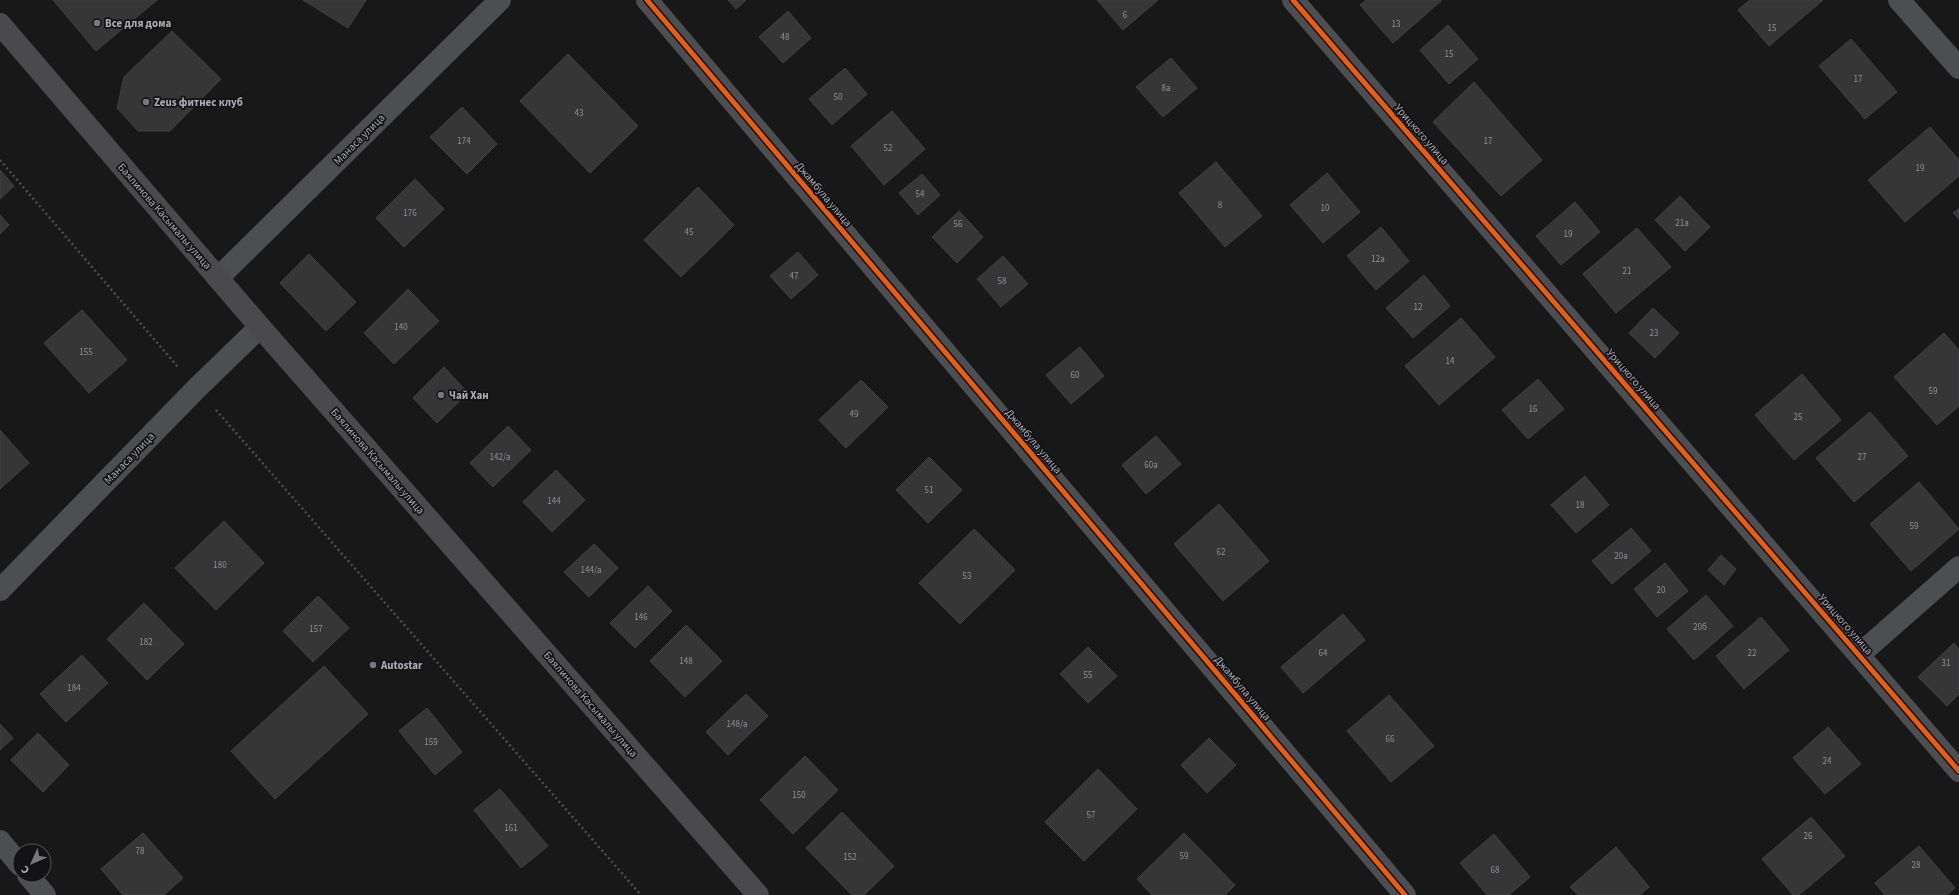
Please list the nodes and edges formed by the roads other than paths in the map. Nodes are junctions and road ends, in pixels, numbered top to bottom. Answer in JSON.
{"nodes":[{"id":1,"x":500,"y":0,"type":"edge"},
{"id":2,"x":647,"y":0,"type":"edge"},
{"id":3,"x":1293,"y":0,"type":"edge"},
{"id":4,"x":1899,"y":0,"type":"edge"},
{"id":5,"x":0,"y":24,"type":"edge"},
{"id":6,"x":1959,"y":68,"type":"edge"},
{"id":7,"x":218,"y":278,"type":"junction"},
{"id":8,"x":260,"y":327,"type":"junction"},
{"id":9,"x":1959,"y":567,"type":"edge"},
{"id":10,"x":0,"y":590,"type":"edge"},
{"id":11,"x":1860,"y":654,"type":"junction"},
{"id":12,"x":1959,"y":771,"type":"edge"},
{"id":13,"x":0,"y":841,"type":"edge"},
{"id":14,"x":12,"y":855,"type":"edge"},
{"id":15,"x":34,"y":883,"type":"edge"},
{"id":16,"x":44,"y":895,"type":"edge"},
{"id":17,"x":758,"y":895,"type":"edge"},
{"id":18,"x":1405,"y":895,"type":"edge"}],
"edges":[{"from":1,"to":7,"type":"street","name":"Манаса улица"},
{"from":2,"to":18,"type":"street","name":"Джамбула улица"},
{"from":3,"to":11,"type":"street","name":"Урицкого улица"},
{"from":4,"to":6,"type":"street"},
{"from":5,"to":7,"type":"main road","name":"Баялинова Касымалы улица"},
{"from":7,"to":8,"type":"main road","name":"Баялинова Касымалы улица"},
{"from":8,"to":10,"type":"street","name":"Манаса улица"},
{"from":8,"to":17,"type":"main road","name":"Баялинова Касымалы улица"},
{"from":9,"to":11,"type":"street"},
{"from":11,"to":12,"type":"street","name":"Урицкого улица"},
{"from":13,"to":14,"type":"street"},
{"from":15,"to":16,"type":"street"}]}
